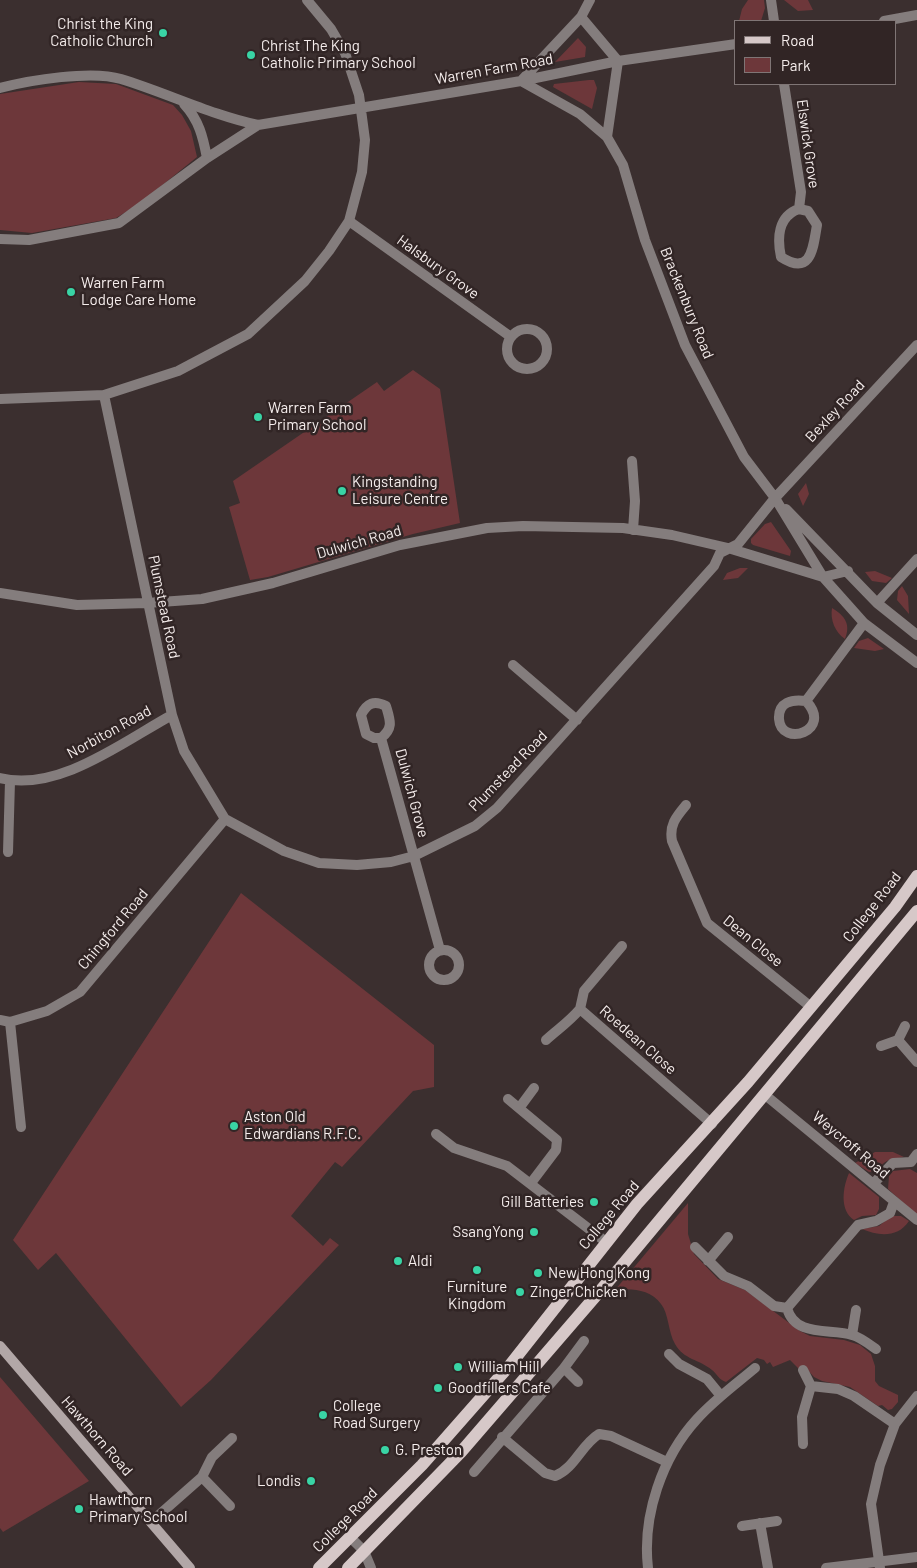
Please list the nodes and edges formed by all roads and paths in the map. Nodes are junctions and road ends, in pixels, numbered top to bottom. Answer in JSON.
{"nodes":[{"id":1,"x":307,"y":0,"type":"edge"},
{"id":2,"x":590,"y":0,"type":"edge"},
{"id":3,"x":770,"y":0,"type":"edge"},
{"id":4,"x":917,"y":15,"type":"edge"},
{"id":5,"x":581,"y":17,"type":"junction"},
{"id":6,"x":774,"y":20,"type":"edge"},
{"id":7,"x":890,"y":20,"type":"edge"},
{"id":8,"x":734,"y":44,"type":"edge"},
{"id":9,"x":618,"y":61,"type":"junction"},
{"id":10,"x":520,"y":81,"type":"junction"},
{"id":11,"x":784,"y":85,"type":"edge"},
{"id":12,"x":0,"y":88,"type":"edge"},
{"id":13,"x":182,"y":101,"type":"junction"},
{"id":14,"x":361,"y":107,"type":"junction"},
{"id":15,"x":258,"y":125,"type":"junction"},
{"id":16,"x":607,"y":137,"type":"junction"},
{"id":17,"x":208,"y":158,"type":"junction"},
{"id":18,"x":799,"y":209,"type":"junction"},
{"id":19,"x":349,"y":221,"type":"junction"},
{"id":20,"x":0,"y":239,"type":"edge"},
{"id":21,"x":510,"y":337,"type":"dead end"},
{"id":22,"x":917,"y":344,"type":"edge"},
{"id":23,"x":104,"y":395,"type":"junction"},
{"id":24,"x":0,"y":399,"type":"edge"},
{"id":25,"x":632,"y":461,"type":"dead end"},
{"id":26,"x":774,"y":498,"type":"junction"},
{"id":27,"x":632,"y":530,"type":"junction"},
{"id":28,"x":728,"y":548,"type":"junction"},
{"id":29,"x":917,"y":559,"type":"edge"},
{"id":30,"x":848,"y":571,"type":"junction"},
{"id":31,"x":823,"y":577,"type":"junction"},
{"id":32,"x":0,"y":593,"type":"edge"},
{"id":33,"x":147,"y":603,"type":"junction"},
{"id":34,"x":877,"y":603,"type":"junction"},
{"id":35,"x":864,"y":623,"type":"junction"},
{"id":36,"x":917,"y":635,"type":"edge"},
{"id":37,"x":917,"y":663,"type":"edge"},
{"id":38,"x":513,"y":665,"type":"dead end"},
{"id":39,"x":806,"y":702,"type":"dead end"},
{"id":40,"x":172,"y":715,"type":"junction"},
{"id":41,"x":577,"y":720,"type":"junction"},
{"id":42,"x":381,"y":738,"type":"dead end"},
{"id":43,"x":5,"y":779,"type":"edge"},
{"id":44,"x":686,"y":805,"type":"dead end"},
{"id":45,"x":225,"y":819,"type":"junction"},
{"id":46,"x":8,"y":852,"type":"dead end"},
{"id":47,"x":414,"y":856,"type":"junction"},
{"id":48,"x":917,"y":876,"type":"edge"},
{"id":49,"x":917,"y":911,"type":"edge"},
{"id":50,"x":622,"y":946,"type":"dead end"},
{"id":51,"x":440,"y":950,"type":"dead end"},
{"id":52,"x":811,"y":1007,"type":"junction"},
{"id":53,"x":580,"y":1009,"type":"junction"},
{"id":54,"x":5,"y":1021,"type":"edge"},
{"id":55,"x":905,"y":1026,"type":"dead end"},
{"id":56,"x":546,"y":1040,"type":"dead end"},
{"id":57,"x":898,"y":1040,"type":"junction"},
{"id":58,"x":881,"y":1046,"type":"dead end"},
{"id":59,"x":917,"y":1062,"type":"edge"},
{"id":60,"x":534,"y":1088,"type":"dead end"},
{"id":61,"x":764,"y":1094,"type":"junction"},
{"id":62,"x":508,"y":1099,"type":"dead end"},
{"id":63,"x":520,"y":1107,"type":"junction"},
{"id":64,"x":712,"y":1124,"type":"junction"},
{"id":65,"x":21,"y":1128,"type":"dead end"},
{"id":66,"x":436,"y":1134,"type":"dead end"},
{"id":67,"x":917,"y":1154,"type":"edge"},
{"id":68,"x":531,"y":1184,"type":"junction"},
{"id":69,"x":874,"y":1184,"type":"junction"},
{"id":70,"x":894,"y":1202,"type":"junction"},
{"id":71,"x":917,"y":1220,"type":"edge"},
{"id":72,"x":728,"y":1238,"type":"dead end"},
{"id":73,"x":606,"y":1242,"type":"junction"},
{"id":74,"x":695,"y":1247,"type":"dead end"},
{"id":75,"x":708,"y":1261,"type":"junction"},
{"id":76,"x":787,"y":1308,"type":"junction"},
{"id":77,"x":856,"y":1310,"type":"dead end"},
{"id":78,"x":852,"y":1334,"type":"junction"},
{"id":79,"x":584,"y":1341,"type":"dead end"},
{"id":80,"x":0,"y":1346,"type":"edge"},
{"id":81,"x":876,"y":1349,"type":"dead end"},
{"id":82,"x":669,"y":1354,"type":"dead end"},
{"id":83,"x":564,"y":1368,"type":"junction"},
{"id":84,"x":755,"y":1368,"type":"dead end"},
{"id":85,"x":803,"y":1370,"type":"dead end"},
{"id":86,"x":578,"y":1382,"type":"dead end"},
{"id":87,"x":811,"y":1386,"type":"junction"},
{"id":88,"x":721,"y":1396,"type":"junction"},
{"id":89,"x":917,"y":1396,"type":"edge"},
{"id":90,"x":895,"y":1424,"type":"junction"},
{"id":91,"x":502,"y":1437,"type":"junction"},
{"id":92,"x":232,"y":1438,"type":"dead end"},
{"id":93,"x":803,"y":1444,"type":"dead end"},
{"id":94,"x":666,"y":1462,"type":"junction"},
{"id":95,"x":474,"y":1472,"type":"dead end"},
{"id":96,"x":202,"y":1477,"type":"junction"},
{"id":97,"x":230,"y":1506,"type":"dead end"},
{"id":98,"x":777,"y":1521,"type":"dead end"},
{"id":99,"x":151,"y":1522,"type":"junction"},
{"id":100,"x":760,"y":1523,"type":"junction"},
{"id":101,"x":742,"y":1526,"type":"dead end"},
{"id":102,"x":351,"y":1538,"type":"junction"},
{"id":103,"x":364,"y":1551,"type":"junction"},
{"id":104,"x":917,"y":1557,"type":"edge"},
{"id":105,"x":879,"y":1565,"type":"edge"},
{"id":106,"x":190,"y":1568,"type":"edge"},
{"id":107,"x":320,"y":1568,"type":"edge"},
{"id":108,"x":348,"y":1568,"type":"edge"},
{"id":109,"x":371,"y":1568,"type":"edge"},
{"id":110,"x":648,"y":1568,"type":"edge"},
{"id":111,"x":768,"y":1568,"type":"edge"},
{"id":112,"x":826,"y":1568,"type":"edge"}],
"edges":[{"from":1,"to":14,"type":"street"},
{"from":2,"to":5,"type":"street"},
{"from":3,"to":6,"type":"street"},
{"from":4,"to":7,"type":"street"},
{"from":5,"to":9,"type":"street"},
{"from":5,"to":10,"type":"street"},
{"from":8,"to":9,"type":"street","name":"Warren Farm Road"},
{"from":9,"to":10,"type":"street","name":"Warren Farm Road"},
{"from":9,"to":16,"type":"street"},
{"from":10,"to":14,"type":"street","name":"Warren Farm Road"},
{"from":10,"to":16,"type":"street","name":"Brackenbury Road"},
{"from":11,"to":18,"type":"street","name":"Elswick Grove"},
{"from":12,"to":13,"type":"street","name":"Warren Farm Road"},
{"from":13,"to":15,"type":"street","name":"Warren Farm Road"},
{"from":13,"to":17,"type":"street"},
{"from":14,"to":15,"type":"street","name":"Warren Farm Road"},
{"from":14,"to":19,"type":"street"},
{"from":15,"to":17,"type":"street","name":"Warren Farm Road"},
{"from":16,"to":26,"type":"street","name":"Brackenbury Road"},
{"from":17,"to":20,"type":"street","name":"Warren Farm Road"},
{"from":18,"to":18,"type":"street","name":"Elswick Grove"},
{"from":19,"to":21,"type":"street","name":"Halsbury Grove"},
{"from":19,"to":23,"type":"street"},
{"from":22,"to":26,"type":"street","name":"Bexley Road"},
{"from":23,"to":24,"type":"street"},
{"from":23,"to":33,"type":"street","name":"Plumstead Road"},
{"from":25,"to":27,"type":"street"},
{"from":26,"to":28,"type":"street","name":"Plumstead Road"},
{"from":26,"to":30,"type":"street","name":"Brackenbury Road"},
{"from":26,"to":31,"type":"street","name":"Brackenbury Road"},
{"from":27,"to":28,"type":"street","name":"Dulwich Road"},
{"from":27,"to":33,"type":"street","name":"Dulwich Road"},
{"from":28,"to":31,"type":"street"},
{"from":28,"to":41,"type":"street","name":"Plumstead Road"},
{"from":29,"to":34,"type":"street"},
{"from":30,"to":31,"type":"street"},
{"from":30,"to":34,"type":"street","name":"Brackenbury Road"},
{"from":31,"to":35,"type":"street","name":"Brackenbury Road"},
{"from":32,"to":33,"type":"street","name":"Dulwich Road"},
{"from":33,"to":40,"type":"street","name":"Plumstead Road"},
{"from":34,"to":36,"type":"street","name":"Brackenbury Road"},
{"from":35,"to":37,"type":"street","name":"Brackenbury Road"},
{"from":35,"to":39,"type":"street"},
{"from":38,"to":41,"type":"street"},
{"from":40,"to":43,"type":"street","name":"Norbiton Road"},
{"from":40,"to":45,"type":"street","name":"Plumstead Road"},
{"from":41,"to":47,"type":"street","name":"Plumstead Road"},
{"from":42,"to":47,"type":"street","name":"Dulwich Grove"},
{"from":43,"to":46,"type":"street"},
{"from":44,"to":52,"type":"street","name":"Dean Close"},
{"from":45,"to":47,"type":"street","name":"Plumstead Road"},
{"from":45,"to":54,"type":"street","name":"Chingford Road"},
{"from":47,"to":51,"type":"street","name":"Dulwich Grove"},
{"from":48,"to":52,"type":"main road","name":"College Road"},
{"from":49,"to":61,"type":"main road"},
{"from":50,"to":53,"type":"street","name":"Roedean Close"},
{"from":52,"to":64,"type":"main road","name":"College Road"},
{"from":53,"to":56,"type":"street"},
{"from":53,"to":64,"type":"street","name":"Roedean Close"},
{"from":54,"to":65,"type":"street"},
{"from":55,"to":57,"type":"street"},
{"from":57,"to":58,"type":"street"},
{"from":57,"to":59,"type":"street"},
{"from":60,"to":63,"type":"street"},
{"from":61,"to":69,"type":"street","name":"Weycroft Road"},
{"from":61,"to":103,"type":"main road"},
{"from":62,"to":63,"type":"street"},
{"from":63,"to":68,"type":"street"},
{"from":64,"to":73,"type":"main road","name":"College Road"},
{"from":66,"to":68,"type":"street"},
{"from":67,"to":69,"type":"street"},
{"from":68,"to":73,"type":"street"},
{"from":69,"to":70,"type":"street","name":"Weycroft Road"},
{"from":70,"to":71,"type":"street","name":"Weycroft Road"},
{"from":70,"to":76,"type":"street"},
{"from":72,"to":75,"type":"street"},
{"from":73,"to":102,"type":"main road","name":"College Road"},
{"from":74,"to":75,"type":"street"},
{"from":75,"to":76,"type":"street"},
{"from":76,"to":78,"type":"street"},
{"from":77,"to":78,"type":"street"},
{"from":78,"to":81,"type":"street"},
{"from":79,"to":83,"type":"street"},
{"from":80,"to":99,"type":"street","name":"Hawthorn Road"},
{"from":82,"to":88,"type":"street"},
{"from":83,"to":86,"type":"street"},
{"from":83,"to":91,"type":"street"},
{"from":84,"to":88,"type":"street"},
{"from":85,"to":87,"type":"street"},
{"from":87,"to":90,"type":"street"},
{"from":87,"to":93,"type":"street"},
{"from":88,"to":94,"type":"street"},
{"from":89,"to":90,"type":"street"},
{"from":90,"to":105,"type":"street"},
{"from":91,"to":94,"type":"street"},
{"from":91,"to":95,"type":"street"},
{"from":92,"to":96,"type":"street"},
{"from":94,"to":110,"type":"street"},
{"from":96,"to":97,"type":"street"},
{"from":96,"to":99,"type":"street"},
{"from":98,"to":100,"type":"street"},
{"from":99,"to":106,"type":"street","name":"Hawthorn Road"},
{"from":100,"to":101,"type":"street"},
{"from":100,"to":111,"type":"street"},
{"from":102,"to":103,"type":"street"},
{"from":102,"to":107,"type":"main road","name":"College Road"},
{"from":103,"to":108,"type":"main road"},
{"from":103,"to":109,"type":"street"},
{"from":104,"to":105,"type":"street"},
{"from":105,"to":112,"type":"street"}]}
